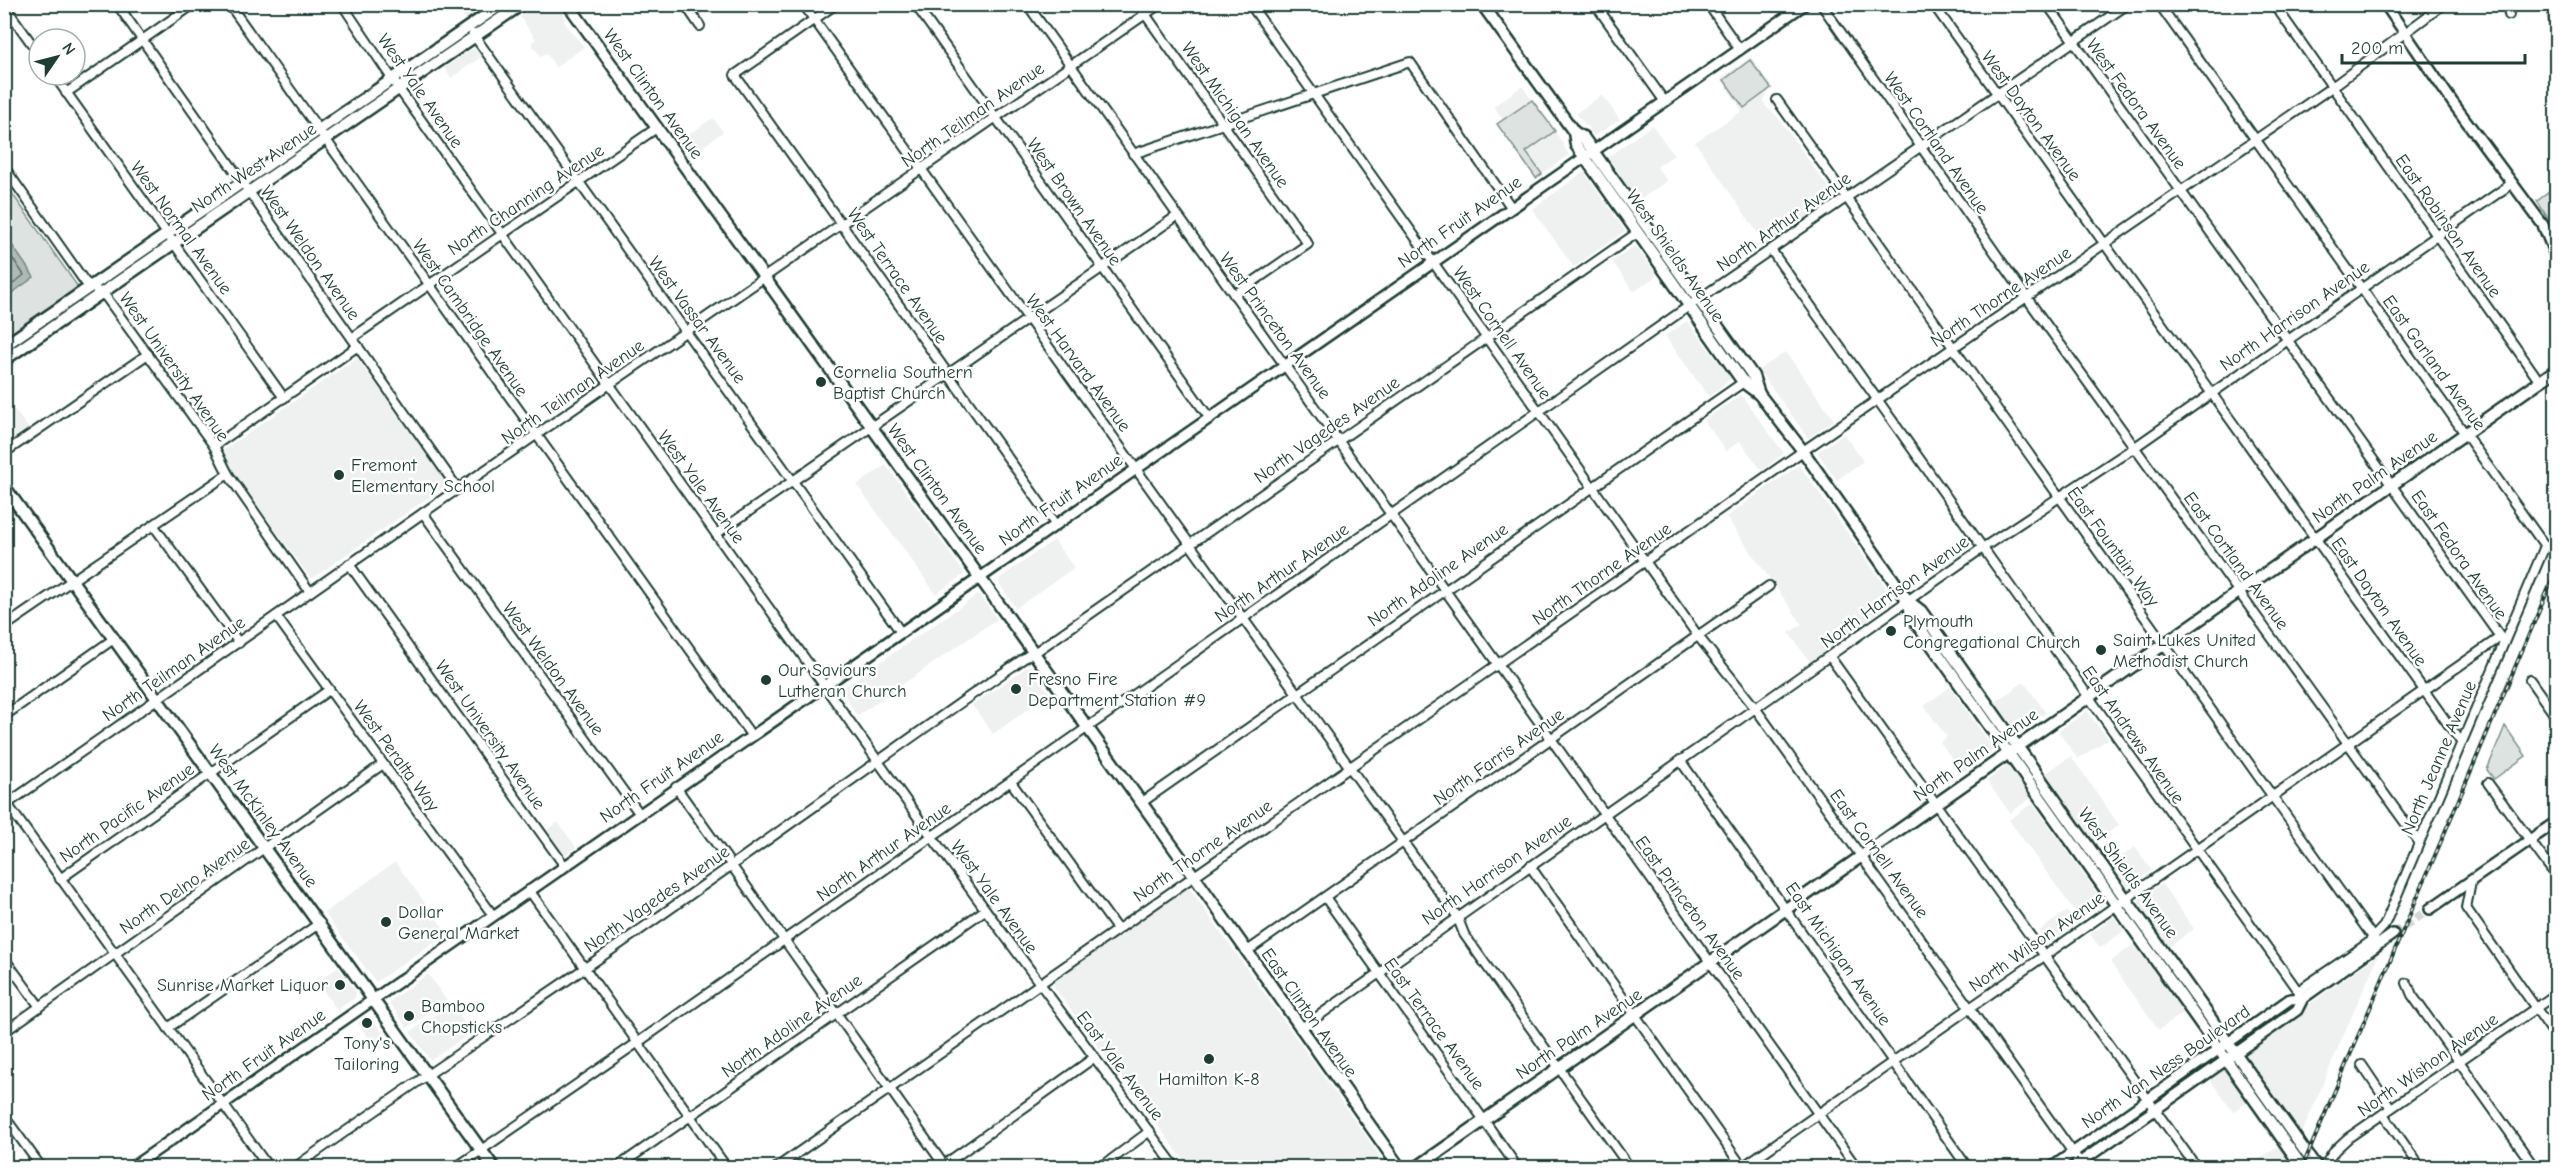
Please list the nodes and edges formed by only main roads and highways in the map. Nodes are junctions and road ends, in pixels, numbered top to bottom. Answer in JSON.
{"nodes":[{"id":1,"x":502,"y":4,"type":"edge"},
{"id":2,"x":522,"y":4,"type":"edge"},
{"id":3,"x":568,"y":4,"type":"edge"},
{"id":4,"x":1484,"y":5,"type":"edge"},
{"id":5,"x":472,"y":32,"type":"junction"},
{"id":6,"x":1589,"y":154,"type":"junction"},
{"id":7,"x":1637,"y":233,"type":"junction"},
{"id":8,"x":170,"y":239,"type":"junction"},
{"id":9,"x":1674,"y":263,"type":"junction"},
{"id":10,"x":1695,"y":302,"type":"junction"},
{"id":11,"x":4,"y":346,"type":"edge"},
{"id":12,"x":4,"y":360,"type":"edge"},
{"id":13,"x":2556,"y":370,"type":"edge"},
{"id":14,"x":4,"y":486,"type":"edge"},
{"id":15,"x":2012,"y":749,"type":"junction"},
{"id":16,"x":1194,"y":876,"type":"joint"},
{"id":17,"x":2122,"y":901,"type":"junction"},
{"id":18,"x":2232,"y":1057,"type":"junction"},
{"id":19,"x":494,"y":1167,"type":"edge"},
{"id":20,"x":1400,"y":1167,"type":"edge"},
{"id":21,"x":1416,"y":1167,"type":"edge"},
{"id":22,"x":2303,"y":1167,"type":"edge"},
{"id":23,"x":2317,"y":1167,"type":"edge"}],
"edges":[{"from":1,"to":5,"type":"main road","name":"North West Avenue"},
{"from":2,"to":5,"type":"main road","name":"North West Avenue"},
{"from":3,"to":16,"type":"main road","name":"West Clinton Avenue"},
{"from":4,"to":6,"type":"main road","name":"West Shields Avenue"},
{"from":5,"to":8,"type":"main road","name":"North West Avenue"},
{"from":6,"to":7,"type":"main road","name":"West Shields Avenue"},
{"from":6,"to":9,"type":"main road","name":"West Shields Avenue"},
{"from":7,"to":9,"type":"main road"},
{"from":7,"to":10,"type":"main road","name":"West Shields Avenue"},
{"from":8,"to":11,"type":"main road","name":"North West Avenue"},
{"from":8,"to":12,"type":"main road","name":"North West Avenue"},
{"from":9,"to":10,"type":"main road","name":"West Shields Avenue"},
{"from":10,"to":15,"type":"main road","name":"West Shields Avenue"},
{"from":13,"to":15,"type":"main road","name":"North Palm Avenue"},
{"from":14,"to":19,"type":"main road","name":"West McKinley Avenue"},
{"from":15,"to":17,"type":"main road","name":"West Shields Avenue"},
{"from":15,"to":21,"type":"main road","name":"North Palm Avenue"},
{"from":16,"to":20,"type":"main road","name":"East Clinton Avenue"},
{"from":17,"to":18,"type":"main road","name":"West Shields Avenue"},
{"from":17,"to":18,"type":"main road","name":"West Shields Avenue"},
{"from":18,"to":22,"type":"main road","name":"West Shields Avenue"},
{"from":18,"to":23,"type":"main road","name":"West Shields Avenue"}]}
